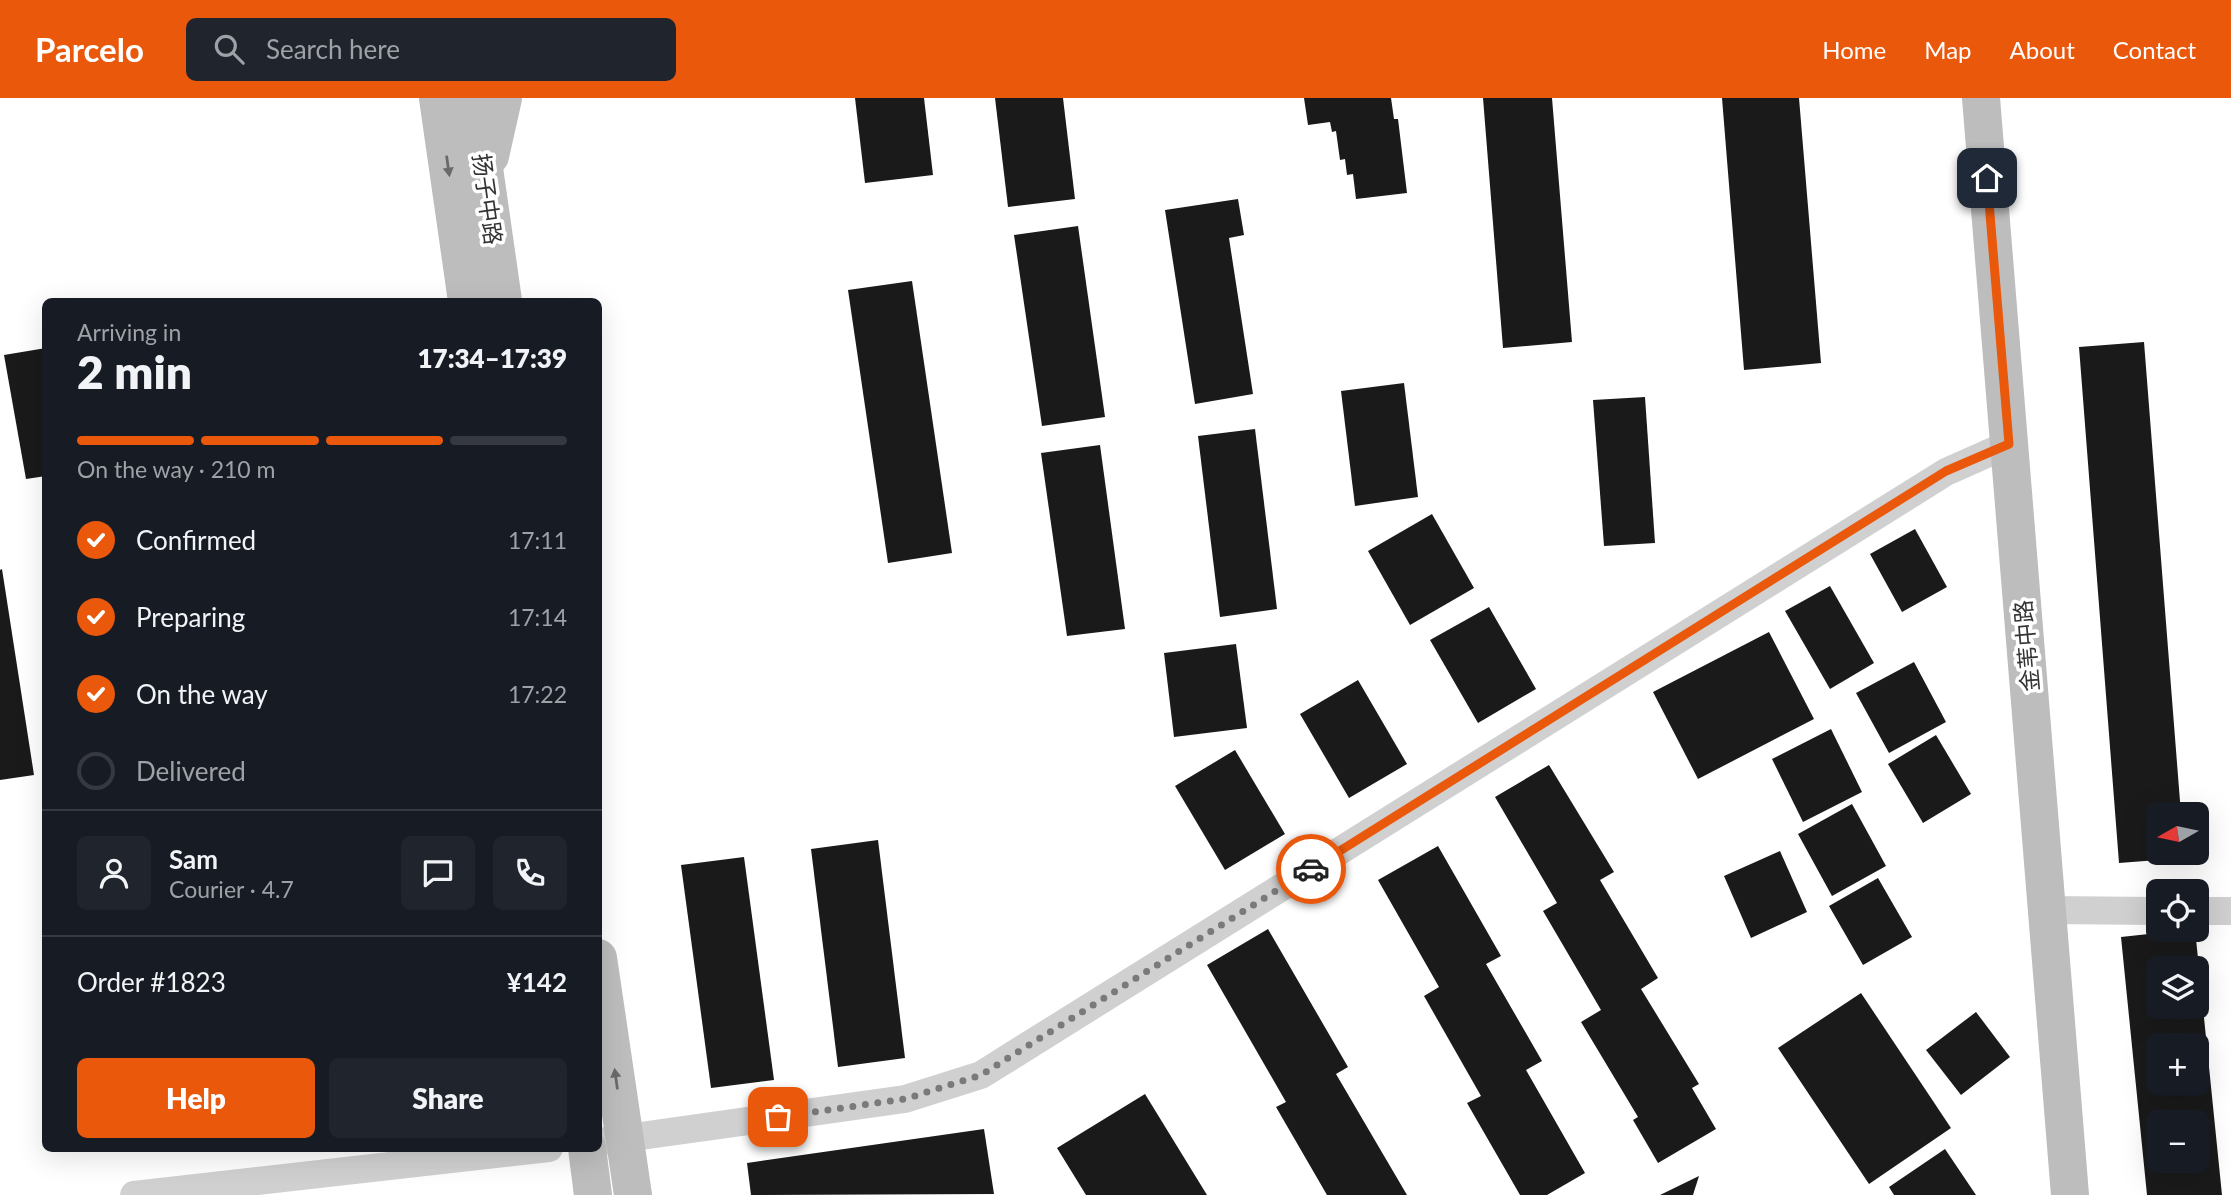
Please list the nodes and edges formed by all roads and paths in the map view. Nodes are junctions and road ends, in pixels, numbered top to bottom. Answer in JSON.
{"nodes":[{"id":1,"x":439,"y":98,"type":"edge"},
{"id":2,"x":474,"y":98,"type":"edge"},
{"id":3,"x":503,"y":98,"type":"edge"},
{"id":4,"x":1980,"y":98,"type":"edge"},
{"id":5,"x":485,"y":178,"type":"junction"},
{"id":6,"x":467,"y":298,"type":"edge"},
{"id":7,"x":503,"y":298,"type":"edge"},
{"id":8,"x":2009,"y":444,"type":"junction"},
{"id":9,"x":2047,"y":911,"type":"junction"},
{"id":10,"x":2146,"y":911,"type":"edge"},
{"id":11,"x":2209,"y":911,"type":"edge"},
{"id":12,"x":2231,"y":911,"type":"edge"},
{"id":13,"x":602,"y":1010,"type":"edge"},
{"id":14,"x":612,"y":1140,"type":"edge"},
{"id":15,"x":514,"y":1152,"type":"edge"},
{"id":16,"x":588,"y":1152,"type":"edge"},
{"id":17,"x":134,"y":1195,"type":"edge"},
{"id":18,"x":593,"y":1195,"type":"edge"},
{"id":19,"x":633,"y":1195,"type":"edge"},
{"id":20,"x":2070,"y":1195,"type":"edge"}],
"edges":[{"from":1,"to":6,"type":"street","name":"扬子中路","one_way":true},
{"from":2,"to":5,"type":"street","name":"扬子中路"},
{"from":3,"to":5,"type":"street"},
{"from":4,"to":8,"type":"street","name":"金苇中路"},
{"from":5,"to":7,"type":"street","name":"扬子中路"},
{"from":8,"to":9,"type":"street","name":"金苇中路"},
{"from":8,"to":14,"type":"street"},
{"from":9,"to":10,"type":"street"},
{"from":9,"to":20,"type":"street","name":"金苇中路"},
{"from":11,"to":12,"type":"street"},
{"from":14,"to":13,"type":"street","one_way":true},
{"from":14,"to":19,"type":"street"},
{"from":15,"to":17,"type":"street"},
{"from":16,"to":18,"type":"street"}]}
